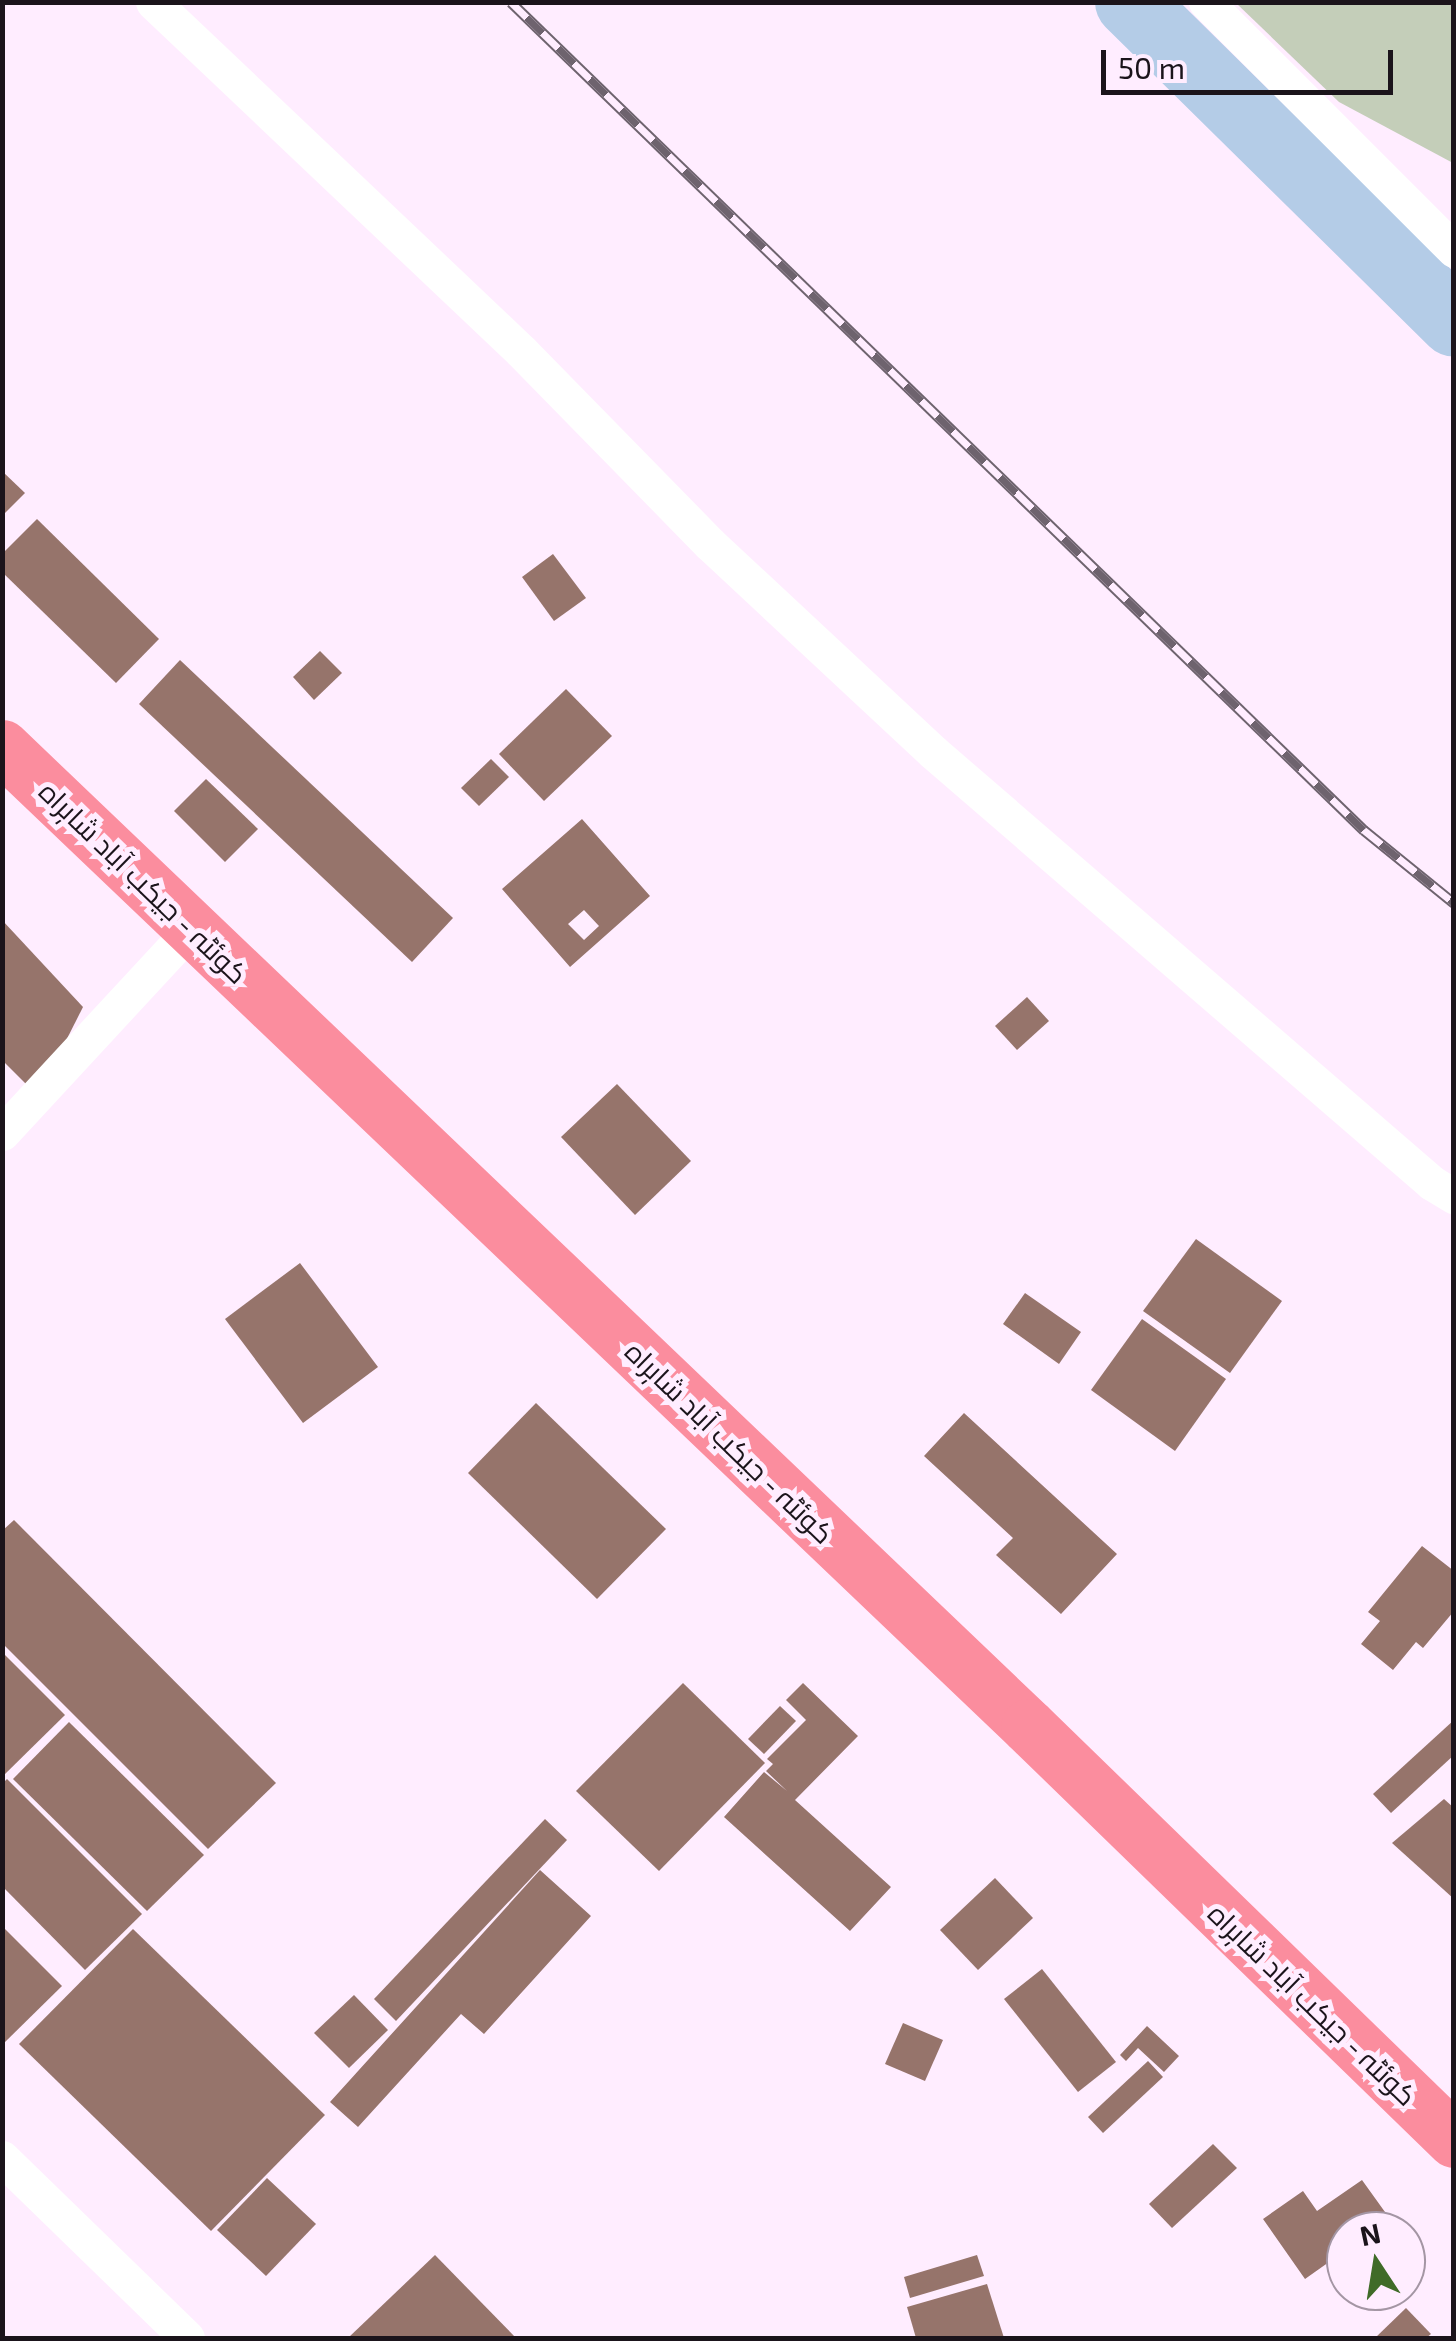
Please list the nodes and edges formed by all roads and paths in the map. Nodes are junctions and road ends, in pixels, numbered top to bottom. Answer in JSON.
{"nodes":[{"id":1,"x":153,"y":2,"type":"edge"},
{"id":2,"x":1206,"y":2,"type":"edge"},
{"id":3,"x":1454,"y":250,"type":"edge"},
{"id":4,"x":2,"y":747,"type":"edge"},
{"id":5,"x":192,"y":928,"type":"junction"},
{"id":6,"x":2,"y":1134,"type":"edge"},
{"id":7,"x":1454,"y":1196,"type":"edge"},
{"id":8,"x":1454,"y":2140,"type":"edge"},
{"id":9,"x":2,"y":2158,"type":"edge"},
{"id":10,"x":187,"y":2338,"type":"edge"}],
"edges":[{"from":1,"to":7,"type":"street"},
{"from":2,"to":3,"type":"street"},
{"from":4,"to":5,"type":"highway","name":"کوئٹہ - جیکب آباد شاہراہ"},
{"from":5,"to":6,"type":"street"},
{"from":5,"to":8,"type":"highway","name":"کوئٹہ - جیکب آباد شاہراہ"},
{"from":9,"to":10,"type":"street"}]}
